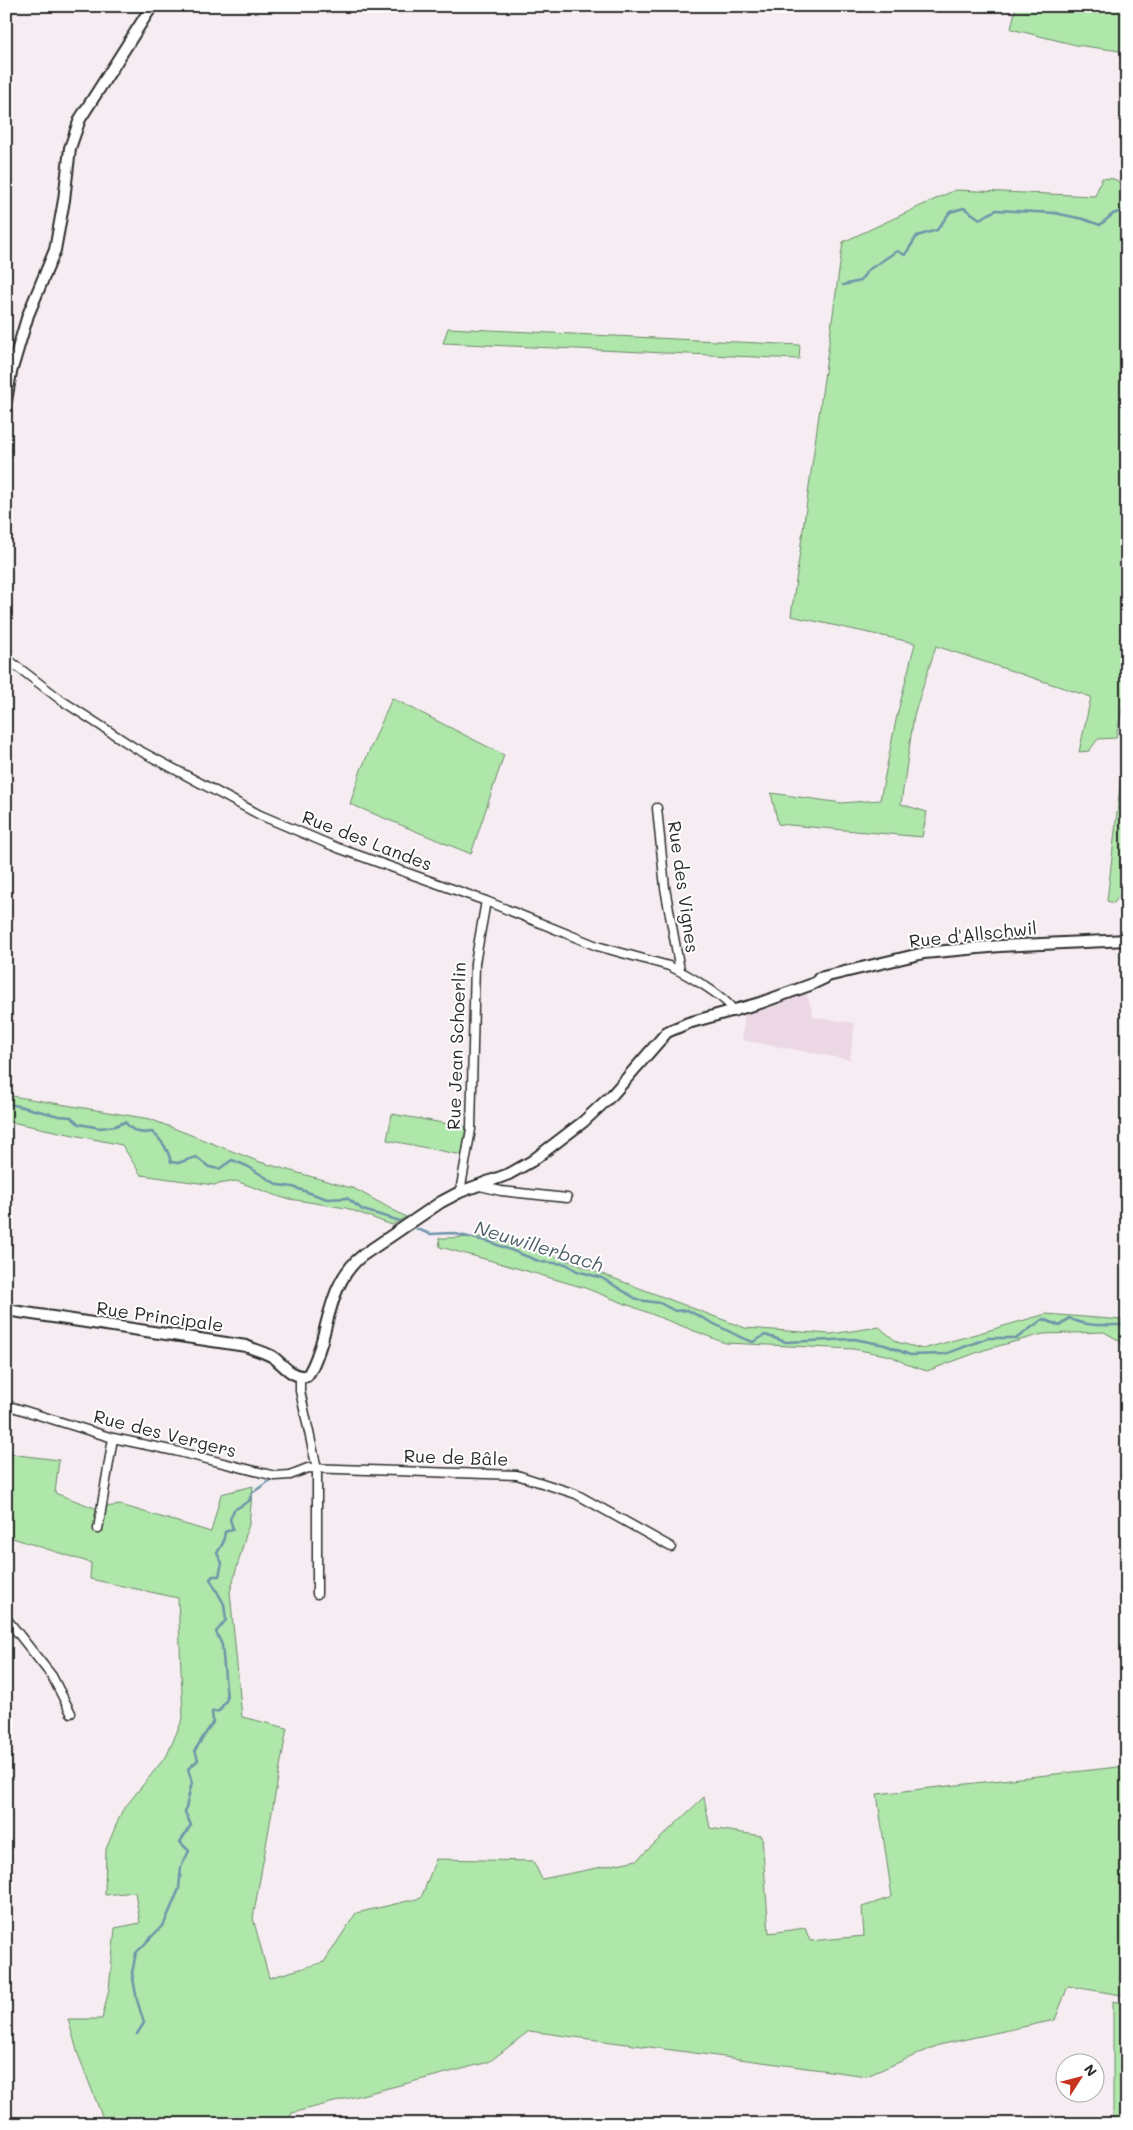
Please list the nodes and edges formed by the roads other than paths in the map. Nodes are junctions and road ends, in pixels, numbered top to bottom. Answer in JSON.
{"nodes":[{"id":1,"x":152,"y":6,"type":"edge"},
{"id":2,"x":6,"y":401,"type":"edge"},
{"id":3,"x":6,"y":658,"type":"edge"},
{"id":4,"x":657,"y":808,"type":"dead end"},
{"id":5,"x":486,"y":901,"type":"junction"},
{"id":6,"x":1127,"y":940,"type":"edge"},
{"id":7,"x":680,"y":970,"type":"junction"},
{"id":8,"x":734,"y":1012,"type":"junction"},
{"id":9,"x":480,"y":1186,"type":"junction"},
{"id":10,"x":460,"y":1192,"type":"junction"},
{"id":11,"x":567,"y":1198,"type":"dead end"},
{"id":12,"x":6,"y":1310,"type":"edge"},
{"id":13,"x":300,"y":1377,"type":"junction"},
{"id":14,"x":6,"y":1405,"type":"edge"},
{"id":15,"x":113,"y":1438,"type":"junction"},
{"id":16,"x":317,"y":1469,"type":"junction"},
{"id":17,"x":98,"y":1529,"type":"dead end"},
{"id":18,"x":671,"y":1547,"type":"dead end"},
{"id":19,"x":317,"y":1594,"type":"dead end"},
{"id":20,"x":6,"y":1618,"type":"edge"},
{"id":21,"x":71,"y":1713,"type":"dead end"}],
"edges":[{"from":1,"to":2,"type":"street"},
{"from":3,"to":5,"type":"street","name":"Rue des Landes"},
{"from":4,"to":7,"type":"street","name":"Rue des Vignes"},
{"from":5,"to":7,"type":"street","name":"Rue des Landes"},
{"from":5,"to":10,"type":"street","name":"Rue Jean Schoerlin"},
{"from":6,"to":8,"type":"street","name":"Rue d'Allschwil"},
{"from":7,"to":8,"type":"street","name":"Rue des Landes"},
{"from":8,"to":9,"type":"street","name":"Rue d'Allschwil"},
{"from":9,"to":10,"type":"street","name":"Rue d'Allschwil"},
{"from":9,"to":11,"type":"street"},
{"from":10,"to":13,"type":"street","name":"Rue d'Allschwil"},
{"from":12,"to":13,"type":"street","name":"Rue Principale"},
{"from":13,"to":16,"type":"street"},
{"from":14,"to":15,"type":"street","name":"Rue des Vergers"},
{"from":15,"to":16,"type":"street","name":"Rue des Vergers"},
{"from":15,"to":17,"type":"street"},
{"from":16,"to":18,"type":"street","name":"Rue de Bâle"},
{"from":16,"to":19,"type":"street"},
{"from":20,"to":21,"type":"street"}]}
